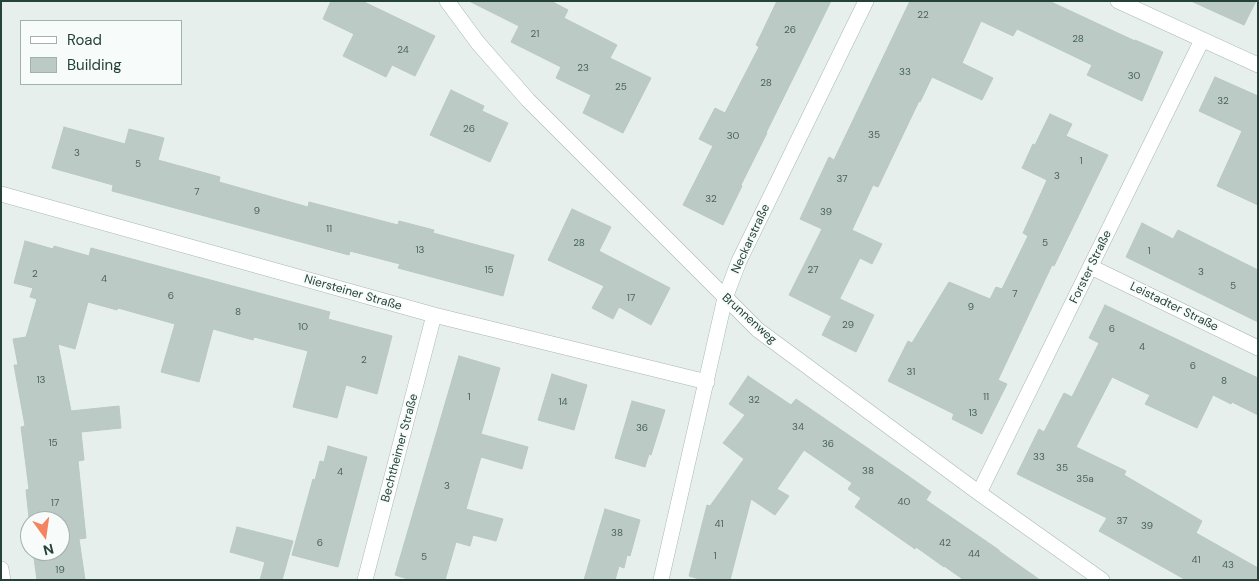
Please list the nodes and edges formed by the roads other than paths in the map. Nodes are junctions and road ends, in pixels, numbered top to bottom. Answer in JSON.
{"nodes":[{"id":1,"x":447,"y":1,"type":"edge"},
{"id":2,"x":866,"y":1,"type":"edge"},
{"id":3,"x":1118,"y":1,"type":"edge"},
{"id":4,"x":1202,"y":40,"type":"junction"},
{"id":5,"x":1258,"y":65,"type":"edge"},
{"id":6,"x":1,"y":194,"type":"edge"},
{"id":7,"x":1091,"y":267,"type":"junction"},
{"id":8,"x":725,"y":298,"type":"junction"},
{"id":9,"x":434,"y":315,"type":"junction"},
{"id":10,"x":1258,"y":348,"type":"edge"},
{"id":11,"x":707,"y":382,"type":"junction"},
{"id":12,"x":979,"y":493,"type":"junction"},
{"id":13,"x":1,"y":569,"type":"edge"},
{"id":14,"x":3,"y":580,"type":"edge"},
{"id":15,"x":365,"y":580,"type":"edge"},
{"id":16,"x":661,"y":580,"type":"edge"},
{"id":17,"x":1102,"y":580,"type":"edge"}],
"edges":[{"from":1,"to":8,"type":"street","name":"Brunnenweg"},
{"from":2,"to":8,"type":"street","name":"Neckarstraße"},
{"from":3,"to":4,"type":"street"},
{"from":4,"to":5,"type":"street"},
{"from":4,"to":7,"type":"street","name":"Forster Straße"},
{"from":6,"to":9,"type":"street","name":"Niersteiner Straße"},
{"from":7,"to":10,"type":"street","name":"Leistadter Straße"},
{"from":7,"to":12,"type":"street","name":"Forster Straße"},
{"from":8,"to":11,"type":"street","name":"Neckarstraße"},
{"from":8,"to":12,"type":"street","name":"Brunnenweg"},
{"from":9,"to":11,"type":"street","name":"Niersteiner Straße"},
{"from":9,"to":15,"type":"street","name":"Bechtheimer Straße"},
{"from":11,"to":16,"type":"street","name":"Neckarstraße"},
{"from":12,"to":17,"type":"street","name":"Brunnenweg"},
{"from":13,"to":14,"type":"street"}]}
